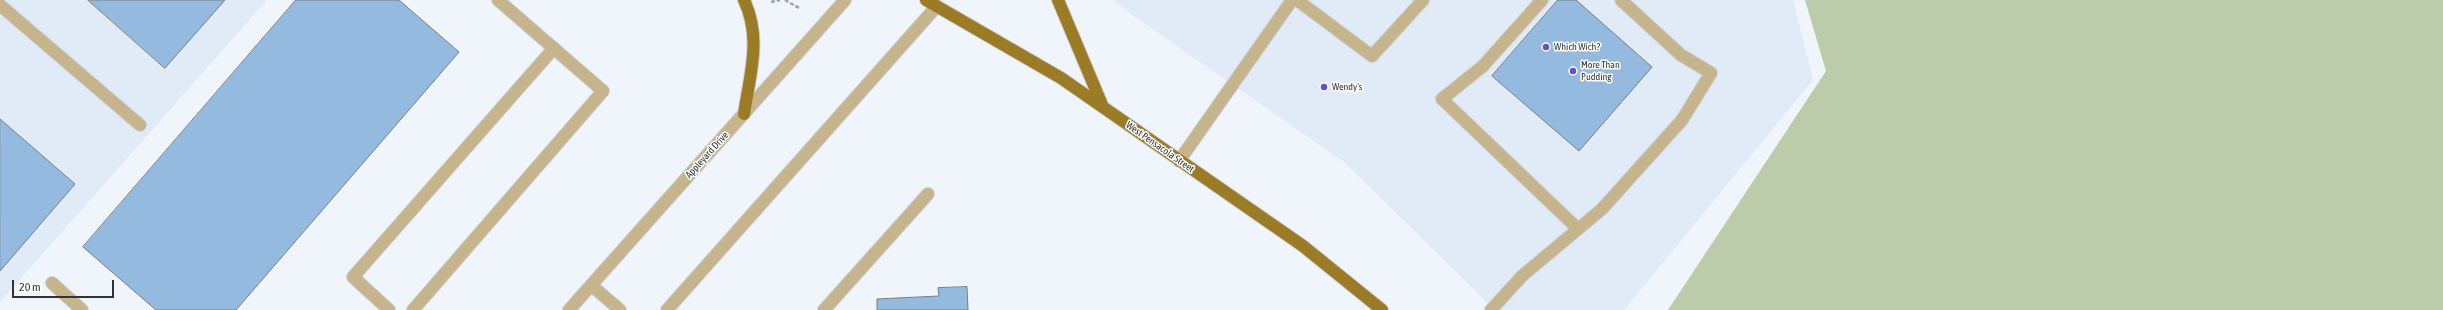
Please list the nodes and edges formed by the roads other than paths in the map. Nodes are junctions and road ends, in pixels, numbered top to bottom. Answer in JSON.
{"nodes":[{"id":1,"x":498,"y":0,"type":"edge"},
{"id":2,"x":744,"y":0,"type":"edge"},
{"id":3,"x":845,"y":0,"type":"edge"},
{"id":4,"x":926,"y":0,"type":"edge"},
{"id":5,"x":1058,"y":0,"type":"edge"},
{"id":6,"x":1292,"y":0,"type":"edge"},
{"id":7,"x":1297,"y":0,"type":"edge"},
{"id":8,"x":1423,"y":0,"type":"edge"},
{"id":9,"x":1534,"y":0,"type":"edge"},
{"id":10,"x":1542,"y":0,"type":"edge"},
{"id":11,"x":1621,"y":0,"type":"edge"},
{"id":12,"x":1632,"y":0,"type":"edge"},
{"id":13,"x":940,"y":3,"type":"edge"},
{"id":14,"x":0,"y":5,"type":"edge"},
{"id":15,"x":554,"y":48,"type":"junction"},
{"id":16,"x":1711,"y":73,"type":"junction"},
{"id":17,"x":1442,"y":100,"type":"junction"},
{"id":18,"x":1103,"y":107,"type":"junction"},
{"id":19,"x":744,"y":114,"type":"junction"},
{"id":20,"x":140,"y":125,"type":"dead end"},
{"id":21,"x":1179,"y":161,"type":"junction"},
{"id":22,"x":928,"y":194,"type":"dead end"},
{"id":23,"x":1578,"y":229,"type":"junction"},
{"id":24,"x":52,"y":283,"type":"dead end"},
{"id":25,"x":591,"y":285,"type":"junction"},
{"id":26,"x":82,"y":310,"type":"edge"},
{"id":27,"x":390,"y":310,"type":"edge"},
{"id":28,"x":413,"y":310,"type":"edge"},
{"id":29,"x":569,"y":310,"type":"edge"},
{"id":30,"x":620,"y":310,"type":"edge"},
{"id":31,"x":667,"y":310,"type":"edge"},
{"id":32,"x":824,"y":310,"type":"edge"},
{"id":33,"x":1382,"y":310,"type":"edge"},
{"id":34,"x":1491,"y":310,"type":"edge"}],
"edges":[{"from":1,"to":15,"type":"street"},
{"from":2,"to":19,"type":"main road"},
{"from":3,"to":19,"type":"street","name":"Appleyard Drive"},
{"from":4,"to":13,"type":"main road","name":"West Pensacola Street"},
{"from":5,"to":18,"type":"main road"},
{"from":6,"to":21,"type":"street"},
{"from":7,"to":8,"type":"street"},
{"from":9,"to":17,"type":"street"},
{"from":10,"to":17,"type":"street"},
{"from":11,"to":16,"type":"street"},
{"from":12,"to":16,"type":"street"},
{"from":13,"to":18,"type":"main road","name":"West Pensacola Street"},
{"from":13,"to":31,"type":"street"},
{"from":14,"to":20,"type":"street"},
{"from":15,"to":27,"type":"street"},
{"from":15,"to":28,"type":"street"},
{"from":16,"to":23,"type":"street"},
{"from":17,"to":23,"type":"street"},
{"from":18,"to":21,"type":"main road","name":"West Pensacola Street"},
{"from":19,"to":25,"type":"street","name":"Appleyard Drive"},
{"from":21,"to":33,"type":"main road","name":"West Pensacola Street"},
{"from":22,"to":32,"type":"street"},
{"from":23,"to":34,"type":"street"},
{"from":24,"to":26,"type":"street"},
{"from":25,"to":29,"type":"street","name":"Appleyard Drive"},
{"from":25,"to":30,"type":"street"}]}
